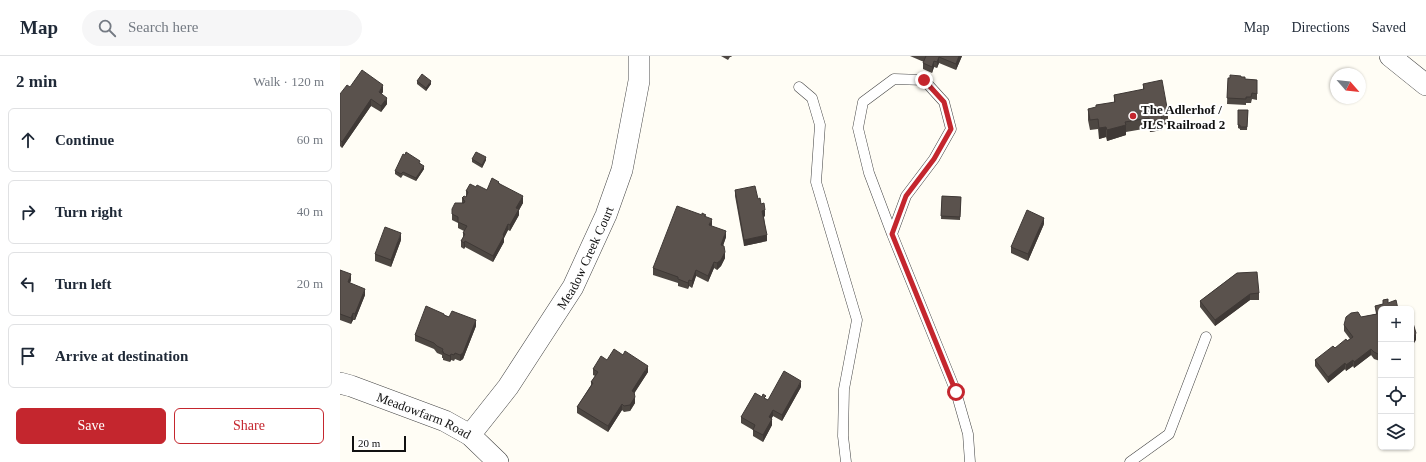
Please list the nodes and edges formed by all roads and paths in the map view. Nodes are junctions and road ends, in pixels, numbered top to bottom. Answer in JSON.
{"nodes":[{"id":1,"x":639,"y":56,"type":"edge"},
{"id":2,"x":1390,"y":56,"type":"edge"},
{"id":3,"x":1426,"y":85,"type":"edge"},
{"id":4,"x":799,"y":86,"type":"dead end"},
{"id":5,"x":892,"y":234,"type":"junction"},
{"id":6,"x":1206,"y":337,"type":"dead end"},
{"id":7,"x":340,"y":383,"type":"edge"},
{"id":8,"x":470,"y":435,"type":"junction"},
{"id":9,"x":498,"y":462,"type":"edge"},
{"id":10,"x":846,"y":462,"type":"edge"},
{"id":11,"x":970,"y":462,"type":"edge"},
{"id":12,"x":1130,"y":462,"type":"edge"}],
"edges":[{"from":1,"to":8,"type":"street","name":"Meadow Creek Court"},
{"from":2,"to":3,"type":"street"},
{"from":4,"to":10,"type":"lane"},
{"from":5,"to":5,"type":"lane"},
{"from":5,"to":11,"type":"lane"},
{"from":6,"to":12,"type":"lane"},
{"from":7,"to":8,"type":"street","name":"Meadowfarm Road"},
{"from":8,"to":9,"type":"street","name":"Meadowfarm Road"}]}
